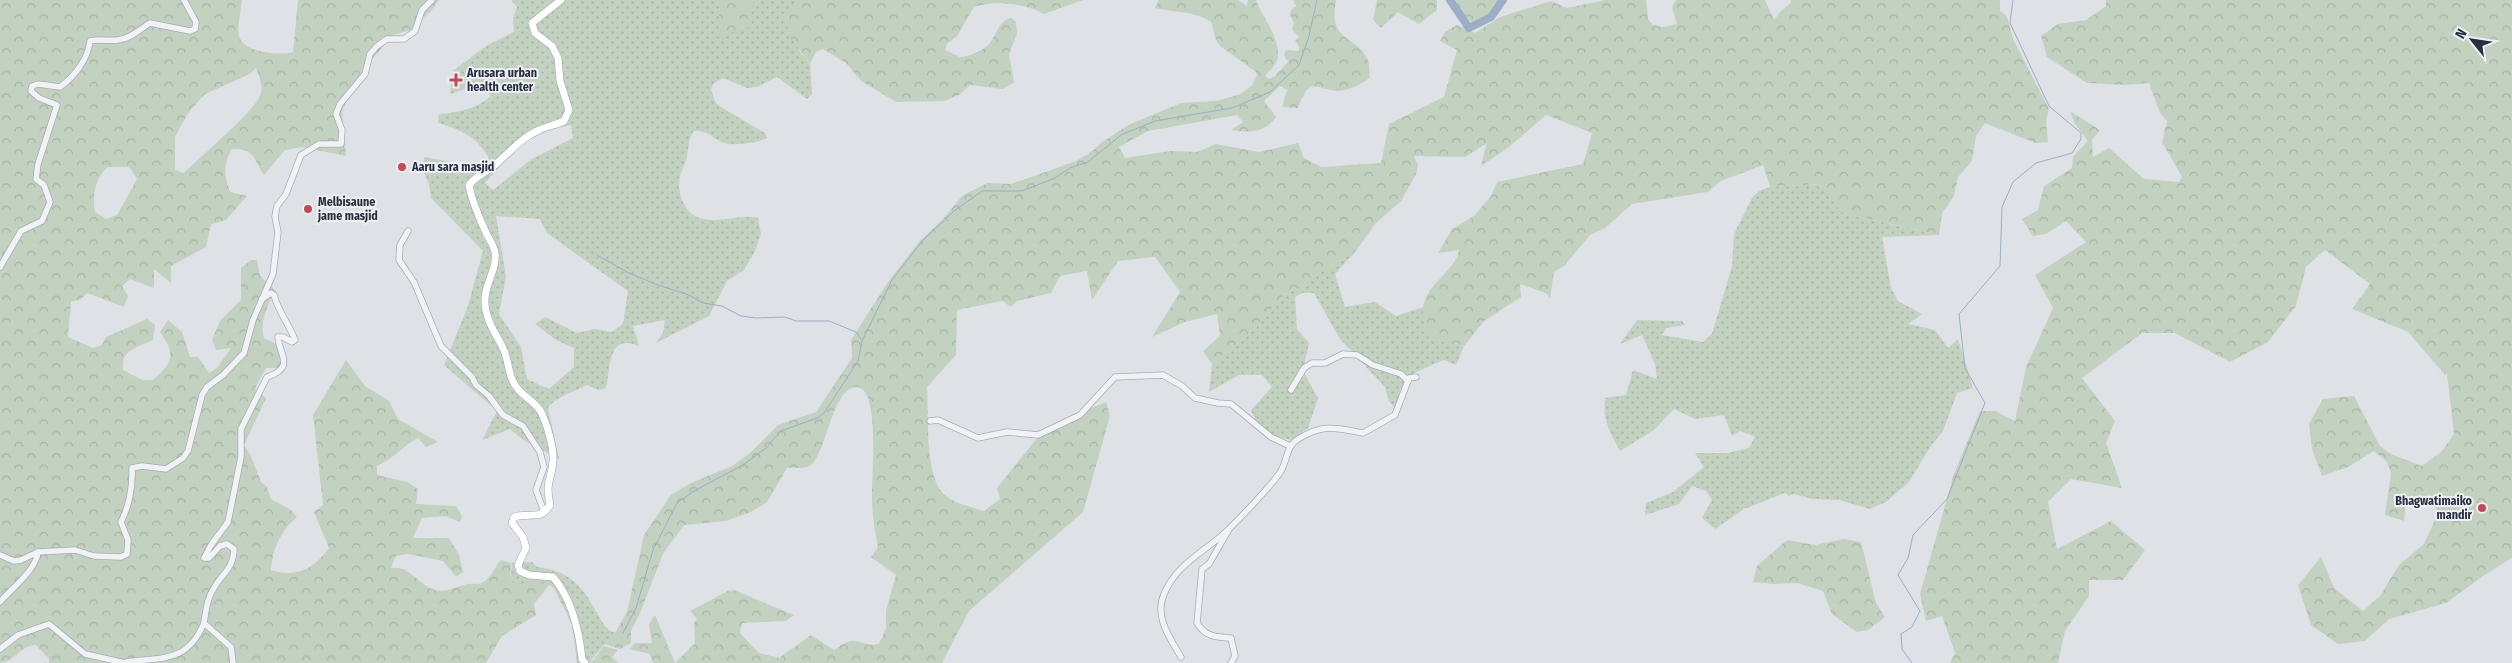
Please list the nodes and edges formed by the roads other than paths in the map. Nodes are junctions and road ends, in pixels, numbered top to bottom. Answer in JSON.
{"nodes":[{"id":1,"x":184,"y":0,"type":"edge"},
{"id":2,"x":432,"y":0,"type":"edge"},
{"id":3,"x":561,"y":0,"type":"edge"},
{"id":4,"x":408,"y":231,"type":"dead end"},
{"id":5,"x":0,"y":267,"type":"edge"},
{"id":6,"x":262,"y":298,"type":"junction"},
{"id":7,"x":1416,"y":377,"type":"dead end"},
{"id":8,"x":1408,"y":381,"type":"junction"},
{"id":9,"x":1291,"y":390,"type":"dead end"},
{"id":10,"x":930,"y":421,"type":"dead end"},
{"id":11,"x":1290,"y":446,"type":"junction"},
{"id":12,"x":541,"y":515,"type":"junction"},
{"id":13,"x":1227,"y":531,"type":"junction"},
{"id":14,"x":38,"y":552,"type":"junction"},
{"id":15,"x":0,"y":555,"type":"edge"},
{"id":16,"x":0,"y":602,"type":"edge"},
{"id":17,"x":204,"y":623,"type":"junction"},
{"id":18,"x":0,"y":650,"type":"edge"},
{"id":19,"x":1181,"y":657,"type":"dead end"},
{"id":20,"x":126,"y":663,"type":"edge"},
{"id":21,"x":233,"y":663,"type":"edge"},
{"id":22,"x":585,"y":663,"type":"edge"},
{"id":23,"x":1230,"y":663,"type":"edge"}],
"edges":[{"from":1,"to":5,"type":"street"},
{"from":2,"to":6,"type":"street"},
{"from":3,"to":12,"type":"main road"},
{"from":4,"to":12,"type":"street"},
{"from":6,"to":14,"type":"street"},
{"from":6,"to":17,"type":"street"},
{"from":7,"to":8,"type":"street"},
{"from":8,"to":9,"type":"street"},
{"from":8,"to":11,"type":"street"},
{"from":10,"to":11,"type":"street"},
{"from":11,"to":13,"type":"street"},
{"from":12,"to":22,"type":"main road"},
{"from":13,"to":19,"type":"street"},
{"from":13,"to":23,"type":"street"},
{"from":14,"to":15,"type":"street"},
{"from":14,"to":16,"type":"street"},
{"from":17,"to":20,"type":"street"},
{"from":17,"to":21,"type":"street"},
{"from":18,"to":20,"type":"street"}]}
